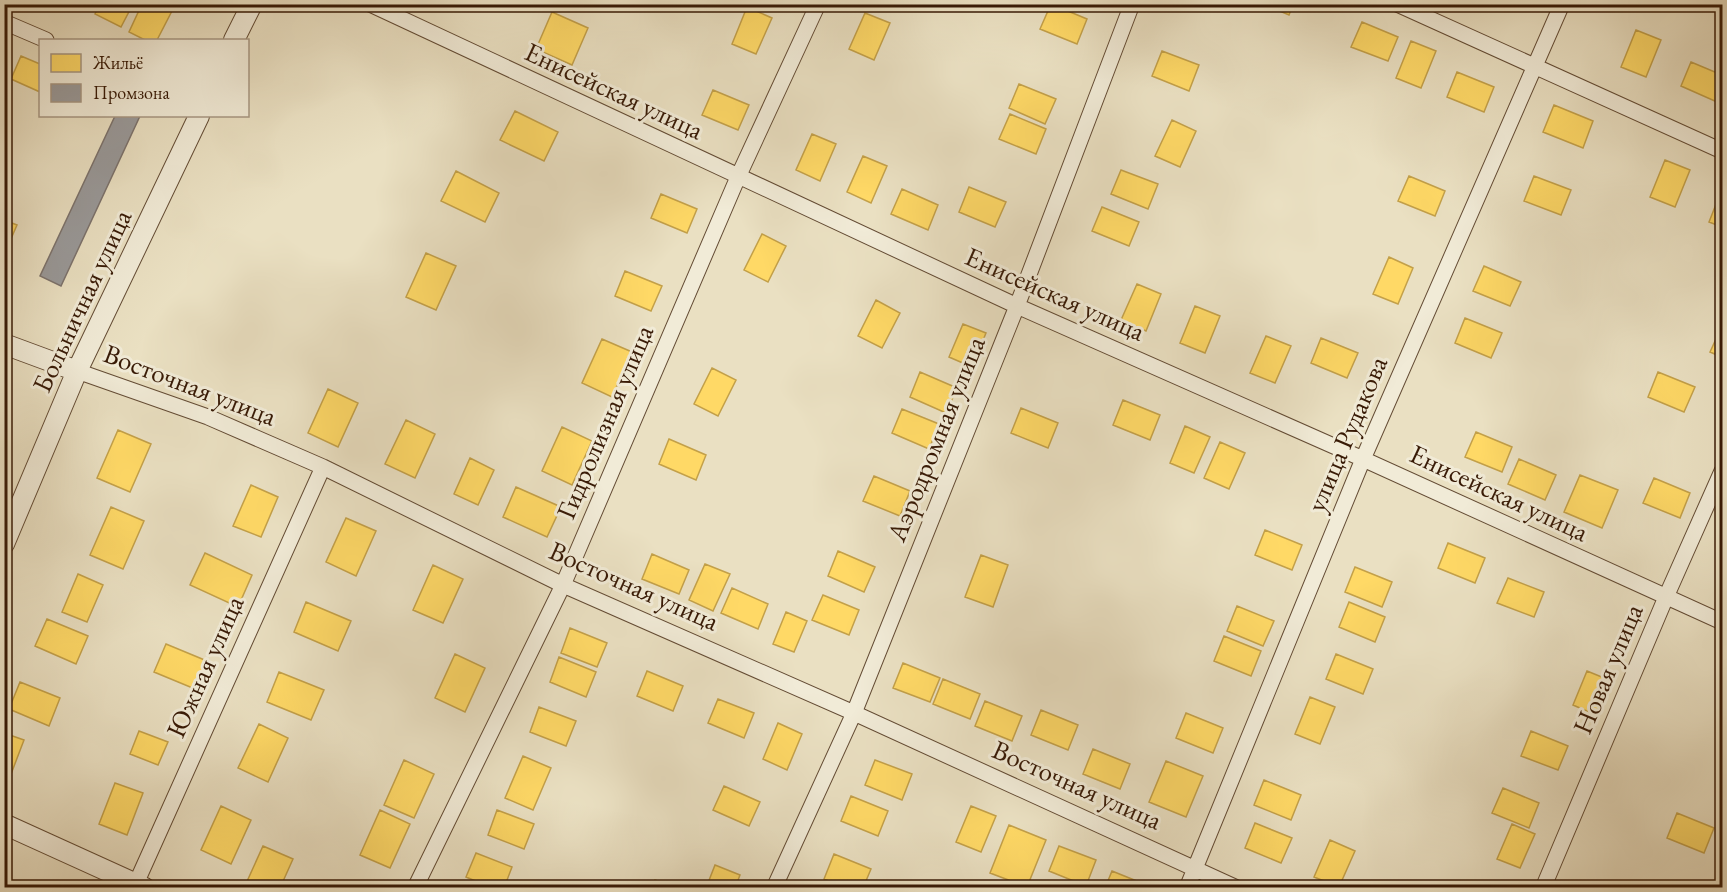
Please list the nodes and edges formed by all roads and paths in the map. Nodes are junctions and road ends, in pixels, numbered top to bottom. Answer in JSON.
{"nodes":[{"id":1,"x":252,"y":4,"type":"edge"},
{"id":2,"x":370,"y":4,"type":"edge"},
{"id":3,"x":818,"y":4,"type":"edge"},
{"id":4,"x":1132,"y":4,"type":"edge"},
{"id":5,"x":1397,"y":4,"type":"edge"},
{"id":6,"x":1562,"y":4,"type":"edge"},
{"id":7,"x":4,"y":22,"type":"edge"},
{"id":8,"x":44,"y":39,"type":"edge"},
{"id":9,"x":234,"y":39,"type":"edge"},
{"id":10,"x":1535,"y":66,"type":"junction"},
{"id":11,"x":199,"y":117,"type":"edge"},
{"id":12,"x":1722,"y":151,"type":"edge"},
{"id":13,"x":738,"y":177,"type":"junction"},
{"id":14,"x":1017,"y":306,"type":"junction"},
{"id":15,"x":4,"y":344,"type":"edge"},
{"id":16,"x":77,"y":371,"type":"junction"},
{"id":17,"x":1363,"y":459,"type":"junction"},
{"id":18,"x":323,"y":467,"type":"junction"},
{"id":19,"x":1722,"y":471,"type":"edge"},
{"id":20,"x":4,"y":544,"type":"edge"},
{"id":21,"x":563,"y":585,"type":"junction"},
{"id":22,"x":1666,"y":597,"type":"junction"},
{"id":23,"x":1722,"y":622,"type":"edge"},
{"id":24,"x":854,"y":713,"type":"junction"},
{"id":25,"x":4,"y":824,"type":"edge"},
{"id":26,"x":1196,"y":868,"type":"junction"},
{"id":27,"x":138,"y":886,"type":"edge"},
{"id":28,"x":415,"y":888,"type":"edge"},
{"id":29,"x":774,"y":888,"type":"edge"},
{"id":30,"x":1187,"y":888,"type":"edge"},
{"id":31,"x":1237,"y":888,"type":"edge"},
{"id":32,"x":1543,"y":888,"type":"edge"}],
"edges":[{"from":1,"to":9,"type":"street"},
{"from":2,"to":13,"type":"street","name":"Енисейская улица"},
{"from":3,"to":13,"type":"street","name":"Гидролизная улица"},
{"from":4,"to":14,"type":"street","name":"Аэродромная улица"},
{"from":5,"to":10,"type":"street"},
{"from":6,"to":10,"type":"street","name":"улица Рудакова"},
{"from":7,"to":8,"type":"street"},
{"from":10,"to":12,"type":"street"},
{"from":10,"to":17,"type":"street","name":"улица Рудакова"},
{"from":11,"to":16,"type":"street","name":"Больничная улица"},
{"from":13,"to":14,"type":"street","name":"Енисейская улица"},
{"from":13,"to":21,"type":"street","name":"Гидролизная улица"},
{"from":14,"to":17,"type":"street","name":"Енисейская улица"},
{"from":14,"to":24,"type":"street","name":"Аэродромная улица"},
{"from":15,"to":16,"type":"street","name":"Восточная улица"},
{"from":16,"to":18,"type":"street","name":"Восточная улица"},
{"from":16,"to":20,"type":"street","name":"Больничная улица"},
{"from":17,"to":22,"type":"street","name":"Енисейская улица"},
{"from":17,"to":26,"type":"street","name":"улица Рудакова"},
{"from":18,"to":21,"type":"street","name":"Восточная улица"},
{"from":18,"to":27,"type":"street","name":"Южная улица"},
{"from":19,"to":22,"type":"street","name":"Новая улица"},
{"from":21,"to":24,"type":"street","name":"Восточная улица"},
{"from":21,"to":28,"type":"street","name":"Гидролизная улица"},
{"from":22,"to":23,"type":"street","name":"Енисейская улица"},
{"from":22,"to":32,"type":"street","name":"Новая улица"},
{"from":24,"to":26,"type":"street","name":"Восточная улица"},
{"from":24,"to":29,"type":"street","name":"Аэродромная улица"},
{"from":25,"to":27,"type":"street"},
{"from":26,"to":30,"type":"street","name":"улица Рудакова"},
{"from":26,"to":31,"type":"street","name":"Восточная улица"}]}
